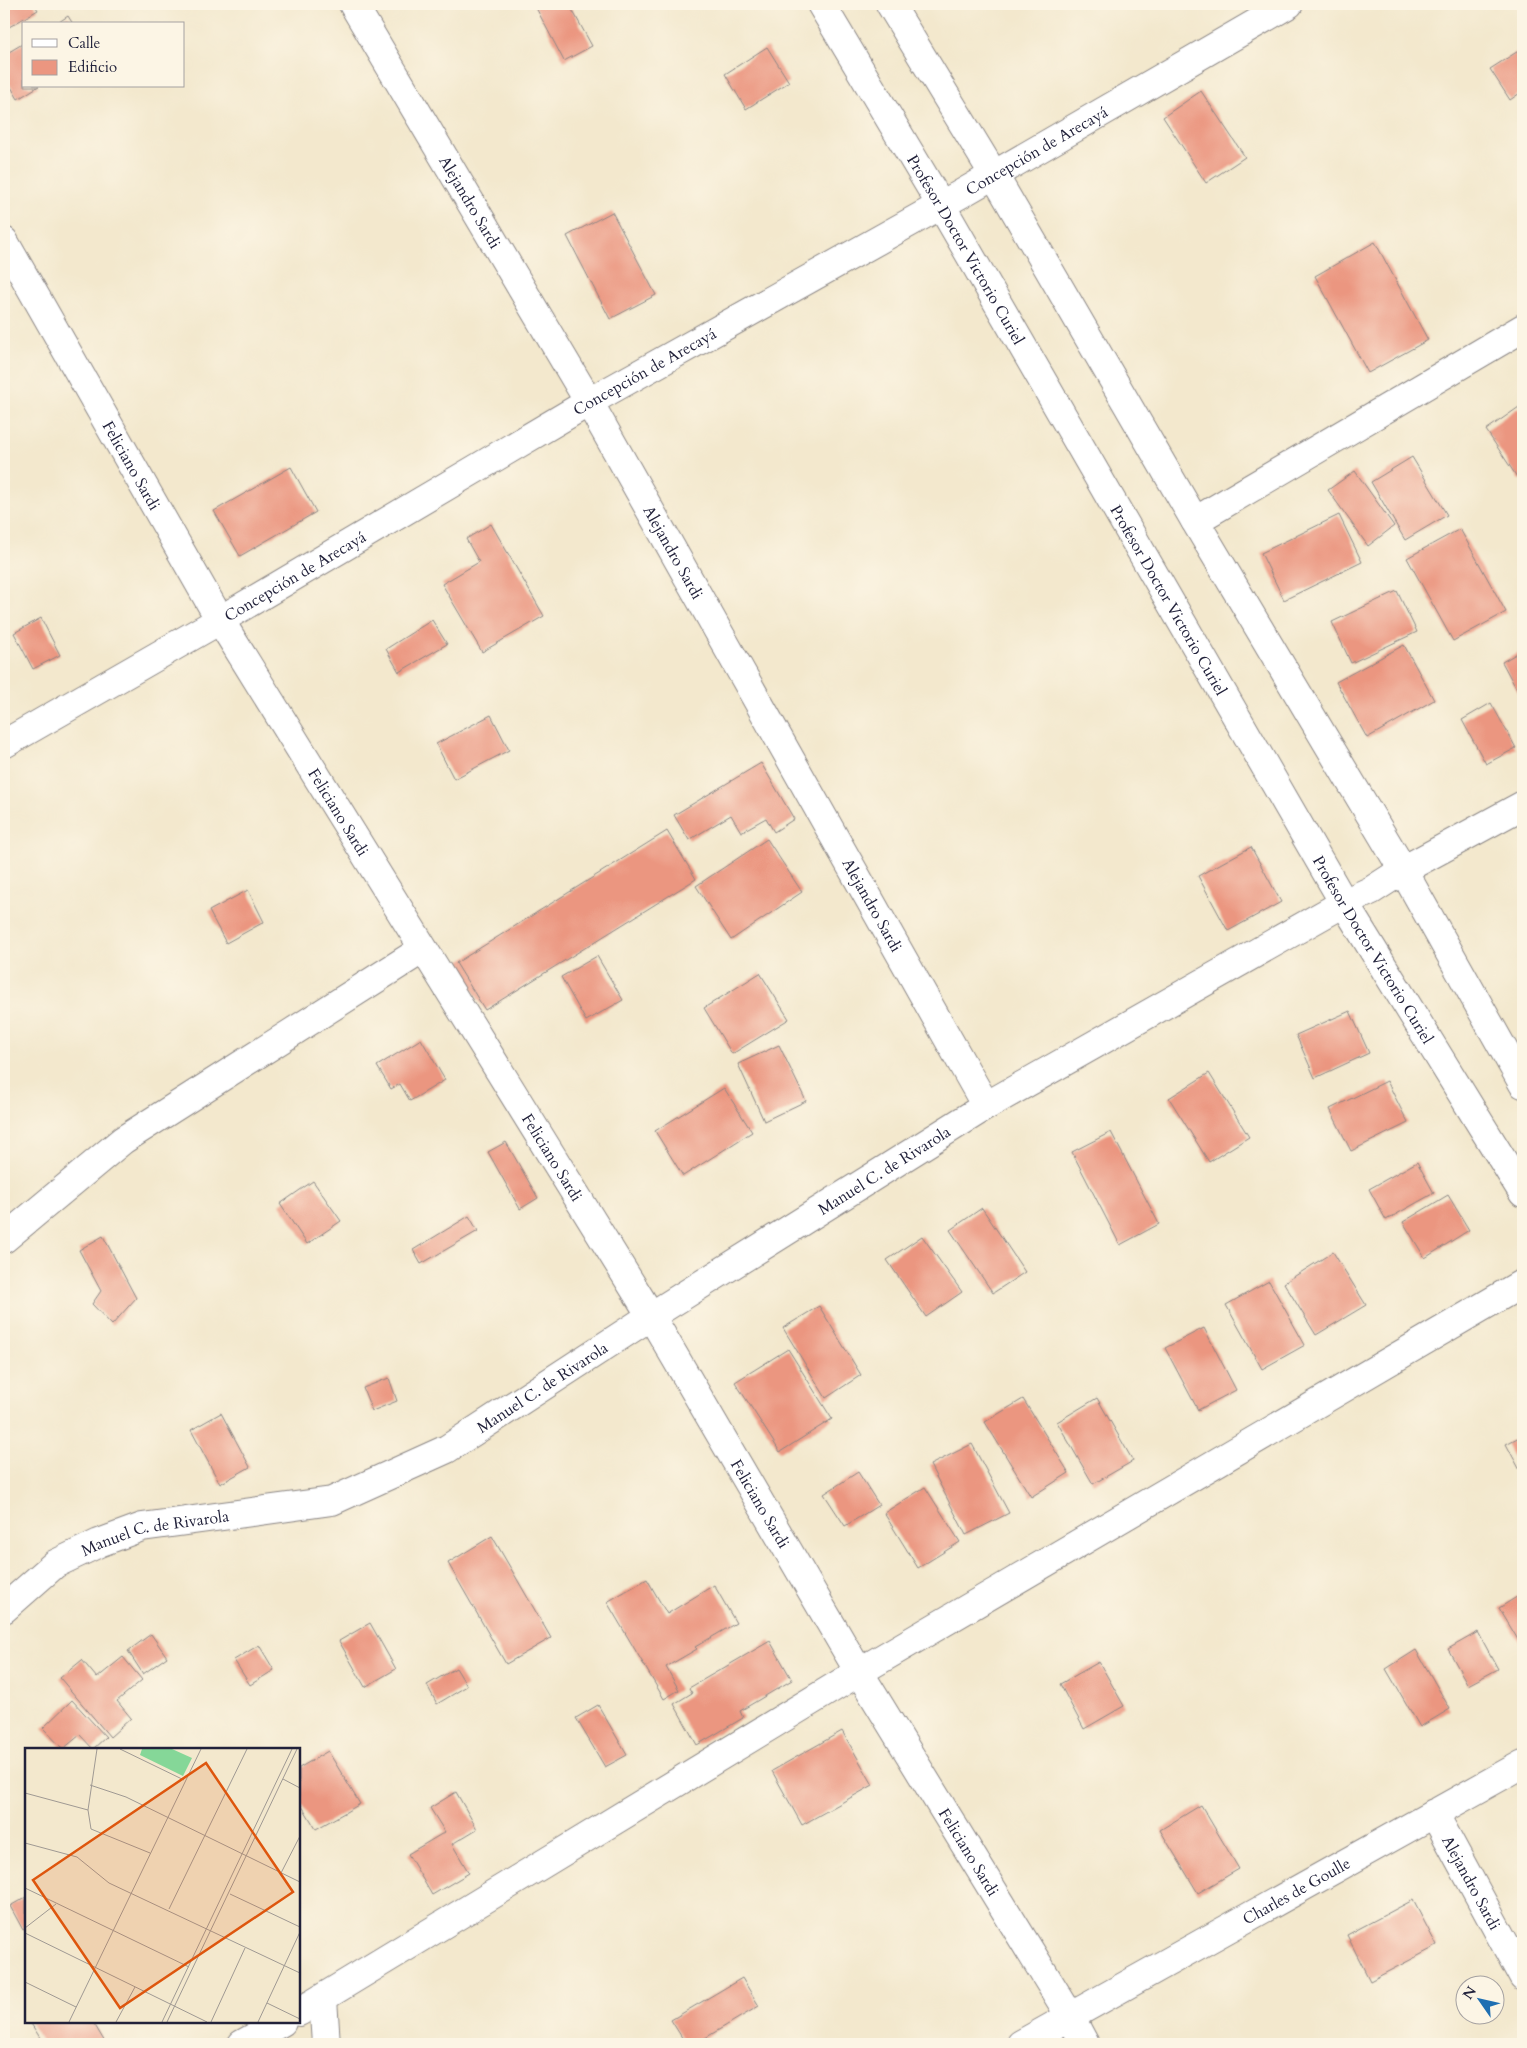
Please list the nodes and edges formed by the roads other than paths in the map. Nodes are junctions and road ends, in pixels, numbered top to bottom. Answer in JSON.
{"nodes":[{"id":1,"x":354,"y":4,"type":"edge"},
{"id":2,"x":821,"y":4,"type":"edge"},
{"id":3,"x":890,"y":4,"type":"edge"},
{"id":4,"x":1289,"y":4,"type":"edge"},
{"id":5,"x":994,"y":175,"type":"junction"},
{"id":6,"x":942,"y":205,"type":"junction"},
{"id":7,"x":4,"y":241,"type":"edge"},
{"id":8,"x":11,"y":273,"type":"edge"},
{"id":9,"x":1523,"y":328,"type":"edge"},
{"id":10,"x":589,"y":402,"type":"junction"},
{"id":11,"x":1195,"y":521,"type":"junction"},
{"id":12,"x":220,"y":620,"type":"junction"},
{"id":13,"x":4,"y":744,"type":"edge"},
{"id":14,"x":1523,"y":805,"type":"edge"},
{"id":15,"x":1403,"y":870,"type":"junction"},
{"id":16,"x":1344,"y":903,"type":"junction"},
{"id":17,"x":423,"y":949,"type":"junction"},
{"id":18,"x":1523,"y":1084,"type":"edge"},
{"id":19,"x":986,"y":1106,"type":"junction"},
{"id":20,"x":1523,"y":1193,"type":"edge"},
{"id":21,"x":4,"y":1239,"type":"edge"},
{"id":22,"x":1523,"y":1283,"type":"edge"},
{"id":23,"x":651,"y":1316,"type":"junction"},
{"id":24,"x":4,"y":1609,"type":"edge"},
{"id":25,"x":858,"y":1672,"type":"junction"},
{"id":26,"x":1523,"y":1764,"type":"edge"},
{"id":27,"x":1434,"y":1813,"type":"junction"},
{"id":28,"x":1523,"y":1978,"type":"edge"},
{"id":29,"x":323,"y":1999,"type":"junction"},
{"id":30,"x":300,"y":2011,"type":"edge"},
{"id":31,"x":1070,"y":2016,"type":"junction"},
{"id":32,"x":280,"y":2023,"type":"edge"},
{"id":33,"x":242,"y":2044,"type":"edge"},
{"id":34,"x":326,"y":2044,"type":"edge"},
{"id":35,"x":1021,"y":2044,"type":"edge"},
{"id":36,"x":1085,"y":2044,"type":"edge"}],
"edges":[{"from":1,"to":10,"type":"street","name":"Alejandro Sardi"},
{"from":2,"to":6,"type":"street","name":"Profesor Doctor Victorio Curiel"},
{"from":3,"to":5,"type":"street"},
{"from":4,"to":5,"type":"street","name":"Concepción de Arecayá"},
{"from":5,"to":6,"type":"street","name":"Concepción de Arecayá"},
{"from":5,"to":11,"type":"street"},
{"from":6,"to":10,"type":"street","name":"Concepción de Arecayá"},
{"from":6,"to":16,"type":"street","name":"Profesor Doctor Victorio Curiel"},
{"from":7,"to":8,"type":"street","name":"Feliciano Sardi"},
{"from":8,"to":12,"type":"street","name":"Feliciano Sardi"},
{"from":9,"to":11,"type":"street"},
{"from":10,"to":12,"type":"street","name":"Concepción de Arecayá"},
{"from":10,"to":19,"type":"street","name":"Alejandro Sardi"},
{"from":11,"to":15,"type":"street"},
{"from":12,"to":13,"type":"street","name":"Concepción de Arecayá"},
{"from":12,"to":17,"type":"street","name":"Feliciano Sardi"},
{"from":14,"to":15,"type":"street"},
{"from":15,"to":16,"type":"street","name":"Manuel C. de Rivarola"},
{"from":15,"to":18,"type":"street"},
{"from":16,"to":19,"type":"street","name":"Manuel C. de Rivarola"},
{"from":16,"to":20,"type":"street","name":"Profesor Doctor Victorio Curiel"},
{"from":17,"to":21,"type":"street"},
{"from":17,"to":23,"type":"street","name":"Feliciano Sardi"},
{"from":19,"to":23,"type":"street","name":"Manuel C. de Rivarola"},
{"from":22,"to":25,"type":"street"},
{"from":23,"to":24,"type":"street","name":"Manuel C. de Rivarola"},
{"from":23,"to":25,"type":"street","name":"Feliciano Sardi"},
{"from":25,"to":29,"type":"street"},
{"from":25,"to":31,"type":"street","name":"Feliciano Sardi"},
{"from":26,"to":27,"type":"street","name":"Charles de Goulle"},
{"from":27,"to":28,"type":"street","name":"Alejandro Sardi"},
{"from":27,"to":31,"type":"street","name":"Charles de Goulle"},
{"from":29,"to":30,"type":"street"},
{"from":29,"to":34,"type":"street"},
{"from":31,"to":35,"type":"street","name":"Charles de Goulle"},
{"from":31,"to":36,"type":"street","name":"Feliciano Sardi"},
{"from":32,"to":33,"type":"street"}]}
